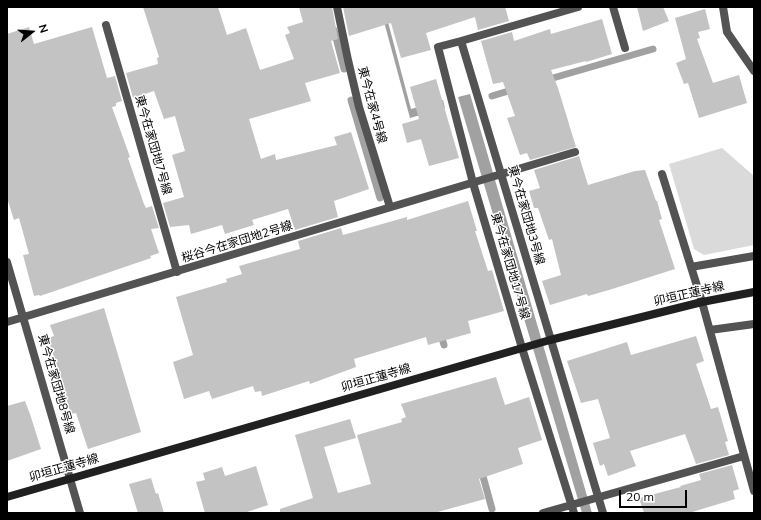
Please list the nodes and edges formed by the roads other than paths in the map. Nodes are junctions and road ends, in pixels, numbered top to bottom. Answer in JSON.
{"nodes":[{"id":1,"x":338,"y":7,"type":"edge"},
{"id":2,"x":578,"y":7,"type":"edge"},
{"id":3,"x":612,"y":7,"type":"edge"},
{"id":4,"x":723,"y":7,"type":"edge"},
{"id":5,"x":106,"y":25,"type":"dead end"},
{"id":6,"x":461,"y":41,"type":"junction"},
{"id":7,"x":625,"y":48,"type":"dead end"},
{"id":8,"x":754,"y":71,"type":"edge"},
{"id":9,"x":575,"y":152,"type":"dead end"},
{"id":10,"x":501,"y":174,"type":"junction"},
{"id":11,"x":662,"y":174,"type":"dead end"},
{"id":12,"x":473,"y":183,"type":"junction"},
{"id":13,"x":390,"y":207,"type":"junction"},
{"id":14,"x":754,"y":256,"type":"edge"},
{"id":15,"x":7,"y":262,"type":"edge"},
{"id":16,"x":691,"y":267,"type":"junction"},
{"id":17,"x":177,"y":272,"type":"junction"},
{"id":18,"x":754,"y":292,"type":"edge"},
{"id":19,"x":702,"y":302,"type":"junction"},
{"id":20,"x":24,"y":318,"type":"junction"},
{"id":21,"x":7,"y":322,"type":"edge"},
{"id":22,"x":754,"y":324,"type":"edge"},
{"id":23,"x":710,"y":330,"type":"junction"},
{"id":24,"x":550,"y":340,"type":"junction"},
{"id":25,"x":522,"y":348,"type":"junction"},
{"id":26,"x":744,"y":456,"type":"junction"},
{"id":27,"x":70,"y":478,"type":"junction"},
{"id":28,"x":754,"y":491,"type":"edge"},
{"id":29,"x":7,"y":497,"type":"edge"},
{"id":30,"x":598,"y":497,"type":"junction"},
{"id":31,"x":572,"y":509,"type":"edge"},
{"id":32,"x":80,"y":513,"type":"edge"},
{"id":33,"x":543,"y":513,"type":"edge"},
{"id":34,"x":603,"y":513,"type":"edge"}],
"edges":[{"from":1,"to":13,"type":"street","name":"東今在家4号線"},
{"from":2,"to":6,"type":"street"},
{"from":3,"to":7,"type":"street"},
{"from":4,"to":8,"type":"street"},
{"from":5,"to":17,"type":"street","name":"東今在家団地7号線"},
{"from":6,"to":10,"type":"street","name":"東今在家団地3号線"},
{"from":6,"to":12,"type":"street","name":"東今在家団地17号線"},
{"from":9,"to":10,"type":"street","name":"桜谷今在家団地2号線"},
{"from":10,"to":12,"type":"street","name":"桜谷今在家団地2号線"},
{"from":10,"to":24,"type":"street","name":"東今在家団地3号線"},
{"from":11,"to":16,"type":"street"},
{"from":12,"to":13,"type":"street","name":"桜谷今在家団地2号線"},
{"from":12,"to":25,"type":"street","name":"東今在家団地17号線"},
{"from":13,"to":17,"type":"street","name":"桜谷今在家団地2号線"},
{"from":14,"to":16,"type":"street"},
{"from":15,"to":20,"type":"street","name":"東今在家団地8号線"},
{"from":16,"to":19,"type":"street"},
{"from":17,"to":20,"type":"street","name":"桜谷今在家団地2号線"},
{"from":18,"to":19,"type":"main road","name":"卯垣正蓮寺線"},
{"from":19,"to":23,"type":"street"},
{"from":19,"to":24,"type":"main road","name":"卯垣正蓮寺線"},
{"from":20,"to":21,"type":"street","name":"桜谷今在家団地2号線"},
{"from":20,"to":27,"type":"street","name":"東今在家団地8号線"},
{"from":22,"to":23,"type":"street"},
{"from":23,"to":26,"type":"street"},
{"from":24,"to":25,"type":"main road","name":"卯垣正蓮寺線"},
{"from":24,"to":30,"type":"street","name":"東今在家団地3号線"},
{"from":25,"to":27,"type":"main road","name":"卯垣正蓮寺線"},
{"from":25,"to":31,"type":"street","name":"東今在家団地17号線"},
{"from":26,"to":28,"type":"street"},
{"from":26,"to":30,"type":"street"},
{"from":27,"to":29,"type":"main road","name":"卯垣正蓮寺線"},
{"from":27,"to":32,"type":"street","name":"東今在家団地8号線"},
{"from":30,"to":31,"type":"street"},
{"from":30,"to":34,"type":"street","name":"東今在家団地3号線"},
{"from":31,"to":33,"type":"street"}]}
